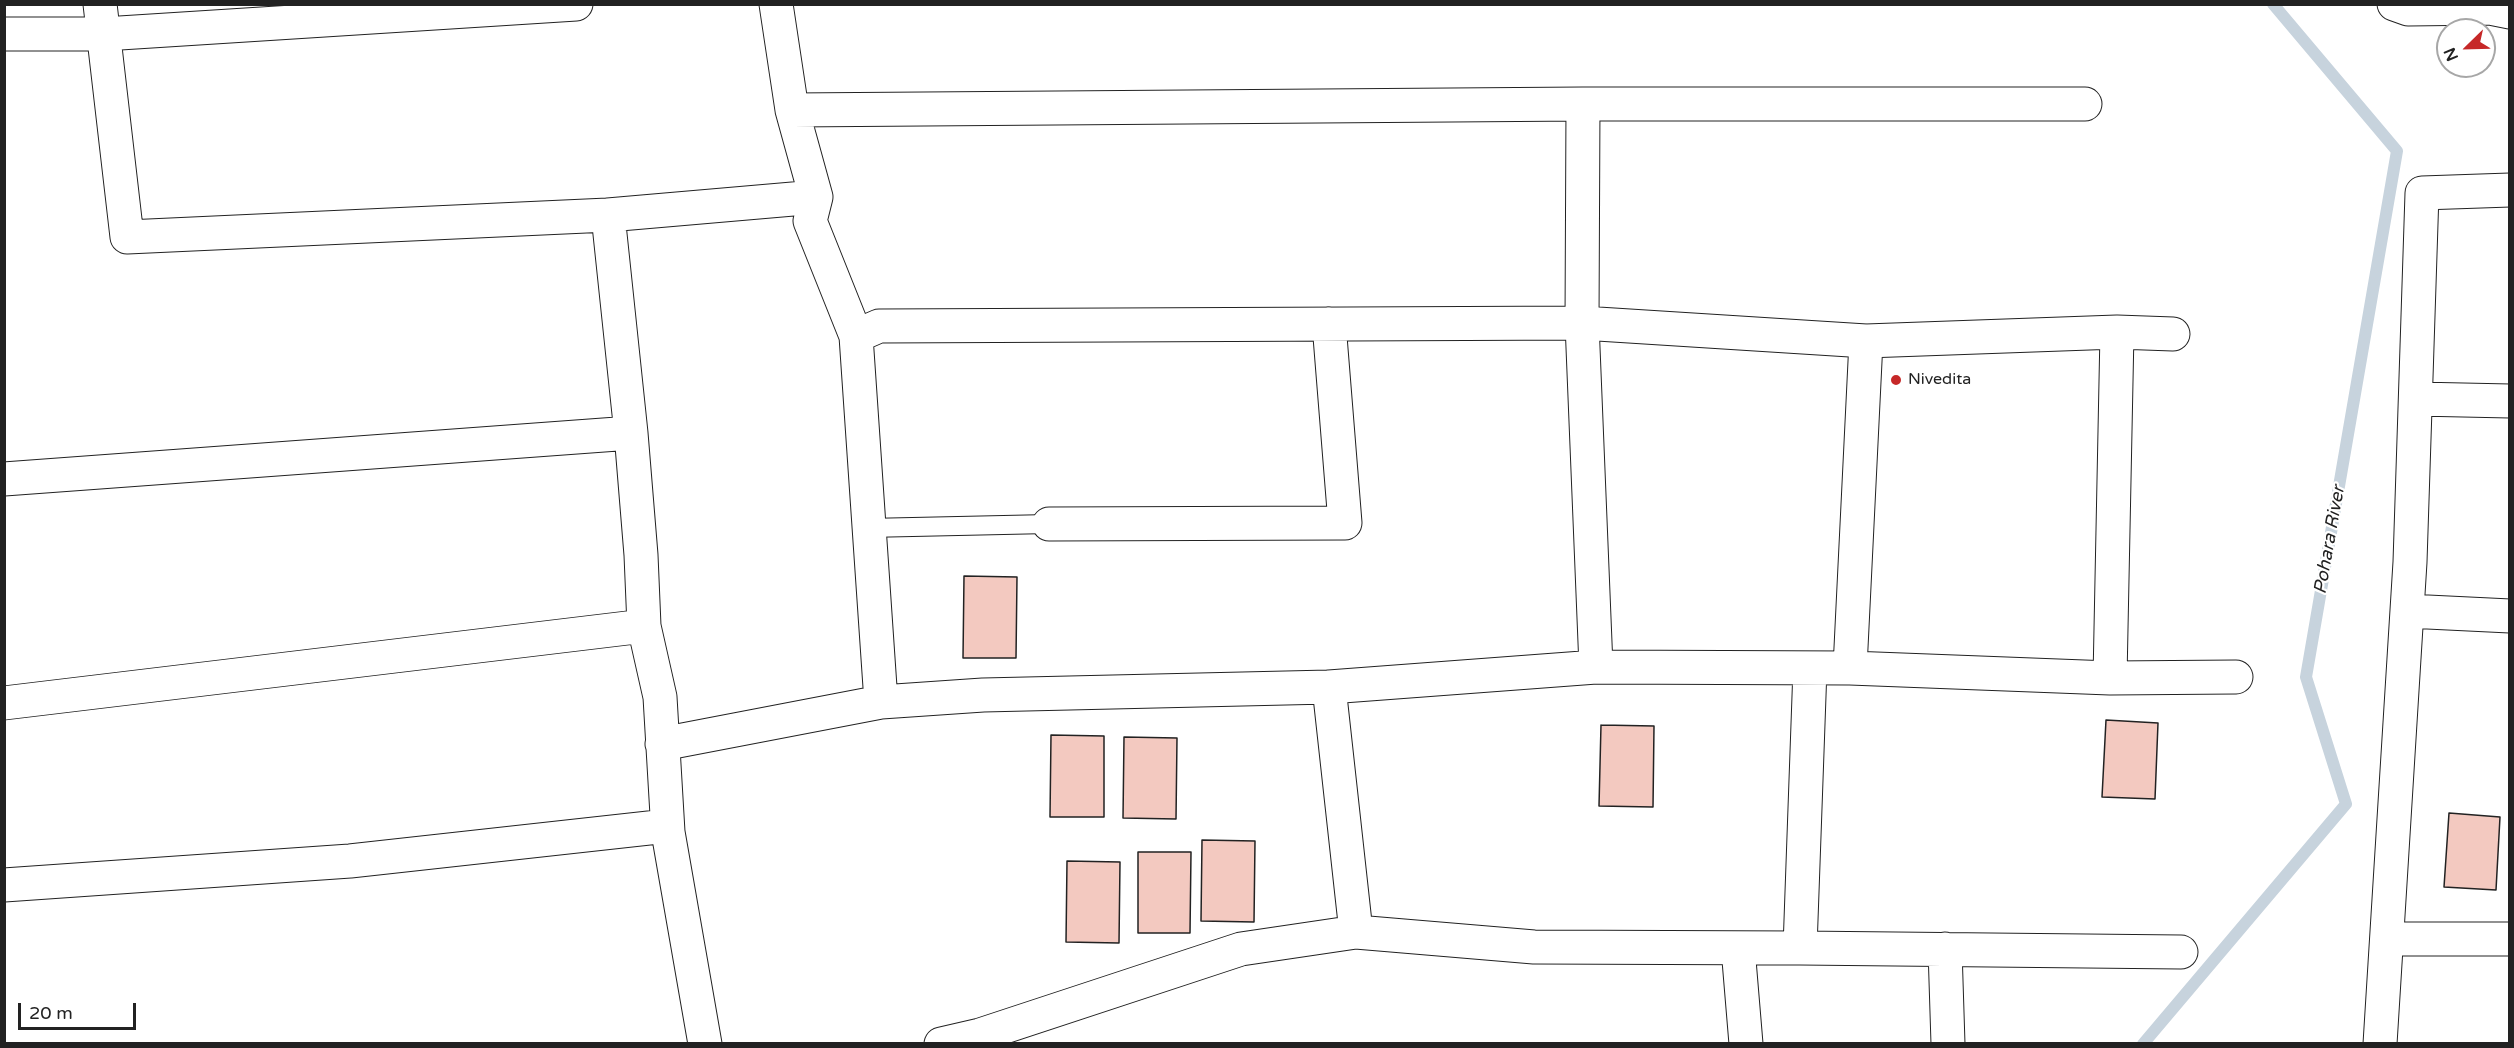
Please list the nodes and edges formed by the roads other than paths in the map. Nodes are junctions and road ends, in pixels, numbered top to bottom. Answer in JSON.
{"nodes":[{"id":1,"x":576,"y":4,"type":"edge"},
{"id":2,"x":776,"y":4,"type":"edge"},
{"id":3,"x":2394,"y":4,"type":"edge"},
{"id":4,"x":2510,"y":12,"type":"edge"},
{"id":5,"x":102,"y":19,"type":"edge"},
{"id":6,"x":4,"y":34,"type":"edge"},
{"id":7,"x":1583,"y":104,"type":"junction"},
{"id":8,"x":2085,"y":104,"type":"dead end"},
{"id":9,"x":792,"y":110,"type":"junction"},
{"id":10,"x":2510,"y":190,"type":"edge"},
{"id":11,"x":816,"y":197,"type":"junction"},
{"id":12,"x":608,"y":215,"type":"junction"},
{"id":13,"x":1582,"y":323,"type":"junction"},
{"id":14,"x":1329,"y":324,"type":"junction"},
{"id":15,"x":2117,"y":332,"type":"junction"},
{"id":16,"x":2173,"y":334,"type":"dead end"},
{"id":17,"x":856,"y":336,"type":"junction"},
{"id":18,"x":1866,"y":341,"type":"junction"},
{"id":19,"x":2416,"y":399,"type":"junction"},
{"id":20,"x":2510,"y":401,"type":"edge"},
{"id":21,"x":631,"y":433,"type":"junction"},
{"id":22,"x":4,"y":479,"type":"edge"},
{"id":23,"x":1049,"y":524,"type":"joint"},
{"id":24,"x":867,"y":528,"type":"junction"},
{"id":25,"x":2407,"y":611,"type":"junction"},
{"id":26,"x":2510,"y":616,"type":"edge"},
{"id":27,"x":644,"y":626,"type":"junction"},
{"id":28,"x":1596,"y":667,"type":"junction"},
{"id":29,"x":1810,"y":668,"type":"junction"},
{"id":30,"x":1850,"y":668,"type":"junction"},
{"id":31,"x":2110,"y":678,"type":"junction"},
{"id":32,"x":2236,"y":678,"type":"dead end"},
{"id":33,"x":1329,"y":687,"type":"junction"},
{"id":34,"x":881,"y":702,"type":"junction"},
{"id":35,"x":4,"y":703,"type":"edge"},
{"id":36,"x":662,"y":744,"type":"junction"},
{"id":37,"x":667,"y":826,"type":"junction"},
{"id":38,"x":4,"y":885,"type":"edge"},
{"id":39,"x":1356,"y":932,"type":"junction"},
{"id":40,"x":2387,"y":939,"type":"junction"},
{"id":41,"x":2510,"y":939,"type":"edge"},
{"id":42,"x":1738,"y":948,"type":"junction"},
{"id":43,"x":1800,"y":948,"type":"junction"},
{"id":44,"x":1944,"y":949,"type":"junction"},
{"id":45,"x":2181,"y":952,"type":"dead end"},
{"id":46,"x":981,"y":1039,"type":"edge"},
{"id":47,"x":705,"y":1044,"type":"edge"},
{"id":48,"x":941,"y":1044,"type":"edge"},
{"id":49,"x":1746,"y":1044,"type":"edge"},
{"id":50,"x":1948,"y":1044,"type":"edge"},
{"id":51,"x":2380,"y":1044,"type":"edge"}],
"edges":[{"from":1,"to":5,"type":"street"},
{"from":2,"to":9,"type":"street"},
{"from":3,"to":4,"type":"street"},
{"from":5,"to":6,"type":"street"},
{"from":5,"to":12,"type":"street"},
{"from":7,"to":8,"type":"street"},
{"from":7,"to":9,"type":"street"},
{"from":7,"to":13,"type":"street"},
{"from":9,"to":11,"type":"street"},
{"from":10,"to":19,"type":"street"},
{"from":11,"to":12,"type":"street"},
{"from":11,"to":17,"type":"street"},
{"from":12,"to":21,"type":"street"},
{"from":13,"to":14,"type":"street"},
{"from":13,"to":18,"type":"street"},
{"from":13,"to":28,"type":"street"},
{"from":14,"to":17,"type":"street"},
{"from":14,"to":23,"type":"street"},
{"from":15,"to":16,"type":"street"},
{"from":15,"to":18,"type":"street"},
{"from":15,"to":31,"type":"street"},
{"from":17,"to":24,"type":"street"},
{"from":18,"to":30,"type":"street"},
{"from":19,"to":20,"type":"street"},
{"from":19,"to":25,"type":"street"},
{"from":21,"to":22,"type":"street"},
{"from":21,"to":27,"type":"street"},
{"from":23,"to":24,"type":"lane"},
{"from":24,"to":34,"type":"street"},
{"from":25,"to":26,"type":"street"},
{"from":25,"to":40,"type":"street"},
{"from":27,"to":35,"type":"street"},
{"from":27,"to":36,"type":"street"},
{"from":28,"to":29,"type":"street"},
{"from":28,"to":33,"type":"street"},
{"from":29,"to":30,"type":"street"},
{"from":29,"to":43,"type":"street"},
{"from":30,"to":31,"type":"street"},
{"from":31,"to":32,"type":"street"},
{"from":33,"to":34,"type":"street"},
{"from":33,"to":39,"type":"street"},
{"from":34,"to":36,"type":"street"},
{"from":36,"to":37,"type":"street"},
{"from":37,"to":38,"type":"street"},
{"from":37,"to":47,"type":"street"},
{"from":39,"to":42,"type":"street"},
{"from":39,"to":46,"type":"street"},
{"from":40,"to":41,"type":"street"},
{"from":40,"to":51,"type":"street"},
{"from":42,"to":43,"type":"street"},
{"from":42,"to":49,"type":"street"},
{"from":43,"to":44,"type":"street"},
{"from":44,"to":45,"type":"street"},
{"from":44,"to":50,"type":"street"},
{"from":46,"to":48,"type":"street"}]}
